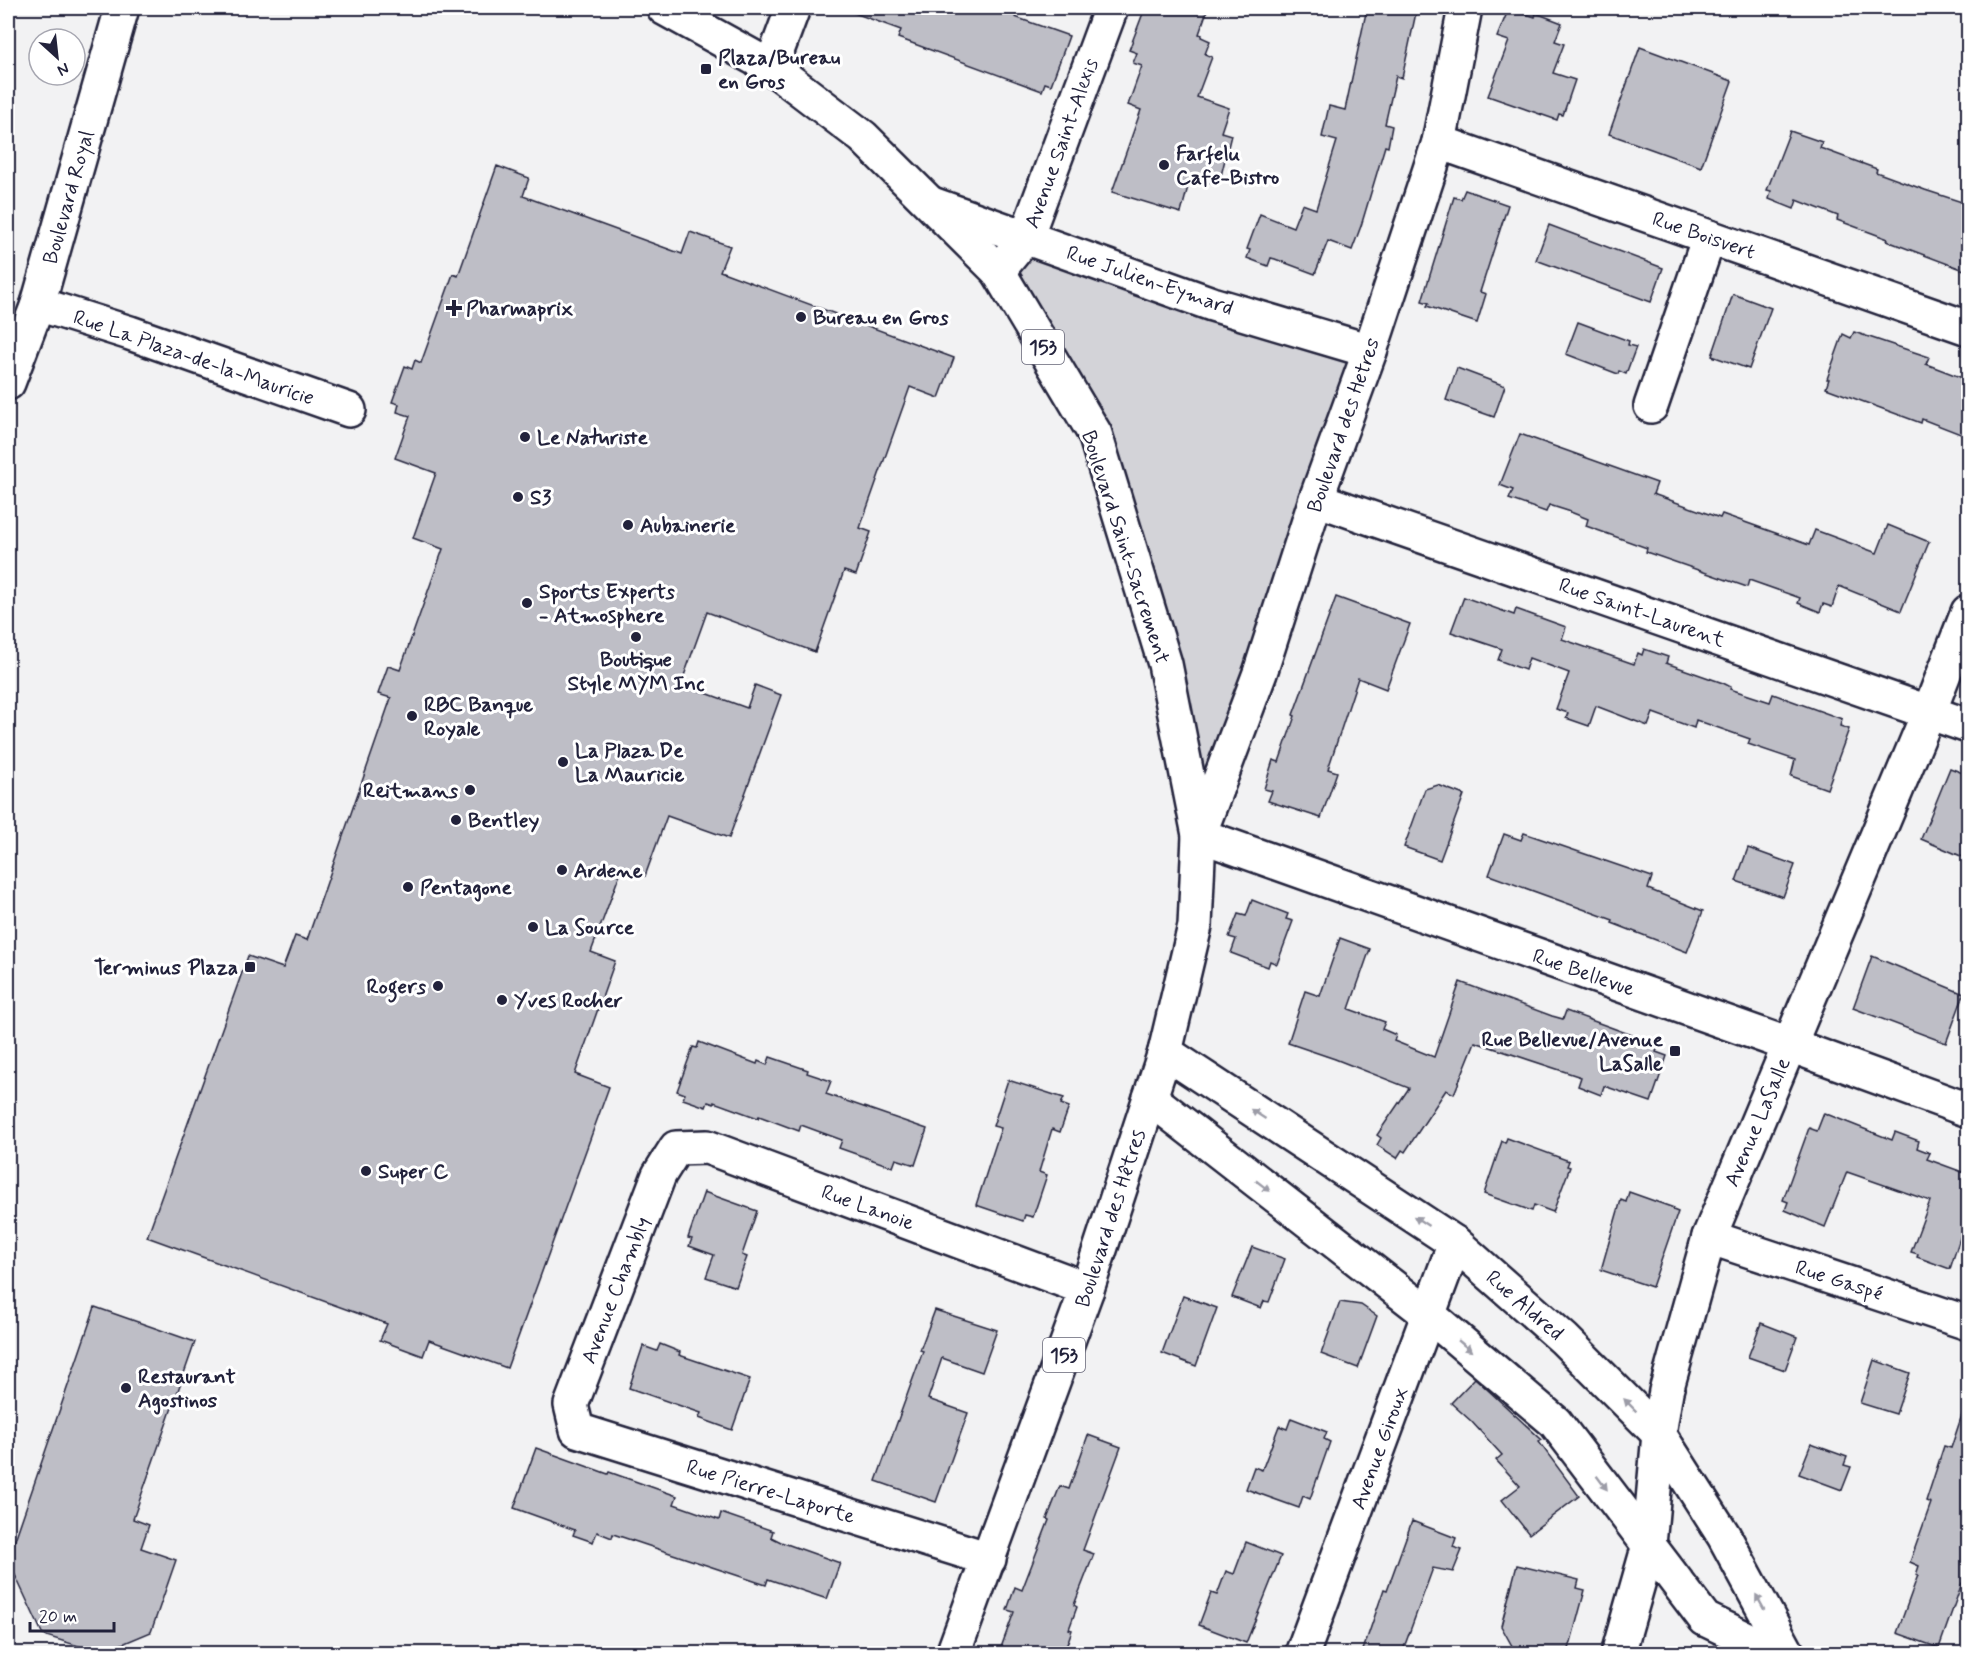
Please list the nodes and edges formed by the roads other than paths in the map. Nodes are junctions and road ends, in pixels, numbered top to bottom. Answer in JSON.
{"nodes":[{"id":1,"x":122,"y":8,"type":"edge"},
{"id":2,"x":664,"y":8,"type":"edge"},
{"id":3,"x":793,"y":8,"type":"edge"},
{"id":4,"x":1111,"y":8,"type":"edge"},
{"id":5,"x":1465,"y":8,"type":"edge"},
{"id":6,"x":771,"y":67,"type":"junction"},
{"id":7,"x":1439,"y":142,"type":"junction"},
{"id":8,"x":932,"y":204,"type":"junction"},
{"id":9,"x":1026,"y":237,"type":"junction"},
{"id":10,"x":1709,"y":237,"type":"junction"},
{"id":11,"x":998,"y":271,"type":"junction"},
{"id":12,"x":38,"y":304,"type":"junction"},
{"id":13,"x":1968,"y":328,"type":"edge"},
{"id":14,"x":1370,"y":351,"type":"junction"},
{"id":15,"x":8,"y":383,"type":"edge"},
{"id":16,"x":1651,"y":406,"type":"dead end"},
{"id":17,"x":349,"y":410,"type":"dead end"},
{"id":18,"x":1316,"y":499,"type":"junction"},
{"id":19,"x":1968,"y":612,"type":"edge"},
{"id":20,"x":1929,"y":712,"type":"junction"},
{"id":21,"x":1968,"y":726,"type":"edge"},
{"id":22,"x":1199,"y":835,"type":"junction"},
{"id":23,"x":1790,"y":1044,"type":"junction"},
{"id":24,"x":1165,"y":1052,"type":"junction"},
{"id":25,"x":1150,"y":1098,"type":"junction"},
{"id":26,"x":1968,"y":1110,"type":"edge"},
{"id":27,"x":659,"y":1175,"type":"joint"},
{"id":28,"x":1709,"y":1237,"type":"junction"},
{"id":29,"x":1455,"y":1243,"type":"junction"},
{"id":30,"x":1087,"y":1289,"type":"junction"},
{"id":31,"x":1428,"y":1314,"type":"junction"},
{"id":32,"x":1968,"y":1323,"type":"edge"},
{"id":33,"x":571,"y":1405,"type":"joint"},
{"id":34,"x":1659,"y":1434,"type":"junction"},
{"id":35,"x":1649,"y":1545,"type":"junction"},
{"id":36,"x":989,"y":1559,"type":"junction"},
{"id":37,"x":952,"y":1653,"type":"edge"},
{"id":38,"x":1302,"y":1653,"type":"edge"},
{"id":39,"x":1618,"y":1653,"type":"edge"},
{"id":40,"x":1778,"y":1653,"type":"edge"},
{"id":41,"x":1788,"y":1653,"type":"edge"}],
"edges":[{"from":1,"to":12,"type":"street","name":"Boulevard Royal"},
{"from":2,"to":6,"type":"street","name":"Boulevard Saint-Sacrement","number":"153"},
{"from":3,"to":6,"type":"street"},
{"from":4,"to":9,"type":"street","name":"Avenue Saint-Alexis"},
{"from":5,"to":7,"type":"street","name":"Boulevard des Hetres"},
{"from":6,"to":8,"type":"street","name":"Boulevard Saint-Sacrement","number":"153"},
{"from":7,"to":10,"type":"street","name":"Rue Boisvert"},
{"from":7,"to":14,"type":"street","name":"Boulevard des Hetres"},
{"from":8,"to":9,"type":"street","name":"Rue Julien-Eymard"},
{"from":8,"to":11,"type":"street","name":"Boulevard Saint-Sacrement","number":"153"},
{"from":9,"to":11,"type":"street","name":"Avenue Saint-Alexis"},
{"from":9,"to":14,"type":"street","name":"Rue Julien-Eymard"},
{"from":10,"to":13,"type":"street","name":"Rue Boisvert"},
{"from":10,"to":16,"type":"street"},
{"from":11,"to":22,"type":"street","name":"Boulevard Saint-Sacrement","number":"153"},
{"from":12,"to":15,"type":"street","name":"Boulevard Royal"},
{"from":12,"to":17,"type":"street","name":"Rue La Plaza-de-la-Mauricie"},
{"from":14,"to":18,"type":"street","name":"Boulevard des Hetres"},
{"from":18,"to":20,"type":"street","name":"Rue Saint-Laurent"},
{"from":18,"to":22,"type":"street","name":"Boulevard des Hetres"},
{"from":19,"to":20,"type":"street","name":"Avenue LaSalle"},
{"from":20,"to":21,"type":"street","name":"Rue Saint-Laurent"},
{"from":20,"to":23,"type":"street","name":"Avenue LaSalle"},
{"from":22,"to":23,"type":"street","name":"Rue Bellevue"},
{"from":22,"to":24,"type":"street","name":"Boulevard Saint-Sacrement","number":"153"},
{"from":23,"to":26,"type":"street","name":"Rue Bellevue"},
{"from":23,"to":28,"type":"street","name":"Avenue LaSalle"},
{"from":24,"to":25,"type":"street","name":"Boulevard des Hêtres","number":"153"},
{"from":29,"to":24,"type":"street","name":"Rue Aldred","one_way":true},
{"from":25,"to":30,"type":"street","name":"Boulevard des Hêtres","number":"153"},
{"from":25,"to":31,"type":"street","one_way":true},
{"from":27,"to":30,"type":"street","name":"Rue Lanoie"},
{"from":27,"to":33,"type":"street","name":"Avenue Chambly"},
{"from":28,"to":32,"type":"street","name":"Rue Gaspé"},
{"from":28,"to":34,"type":"street","name":"Avenue LaSalle"},
{"from":29,"to":31,"type":"street","name":"Avenue Giroux"},
{"from":34,"to":29,"type":"street","name":"Rue Aldred","one_way":true},
{"from":30,"to":36,"type":"street","name":"Boulevard des Hêtres","number":"153"},
{"from":31,"to":35,"type":"street","one_way":true},
{"from":31,"to":38,"type":"street","name":"Avenue Giroux"},
{"from":33,"to":36,"type":"street","name":"Rue Pierre-Laporte"},
{"from":34,"to":35,"type":"street","name":"Avenue LaSalle"},
{"from":41,"to":34,"type":"street","name":"Rue Aldred","one_way":true},
{"from":35,"to":39,"type":"street","name":"Avenue LaSalle"},
{"from":35,"to":40,"type":"street"},
{"from":36,"to":37,"type":"street","name":"Boulevard des Hêtres","number":"153"}]}
